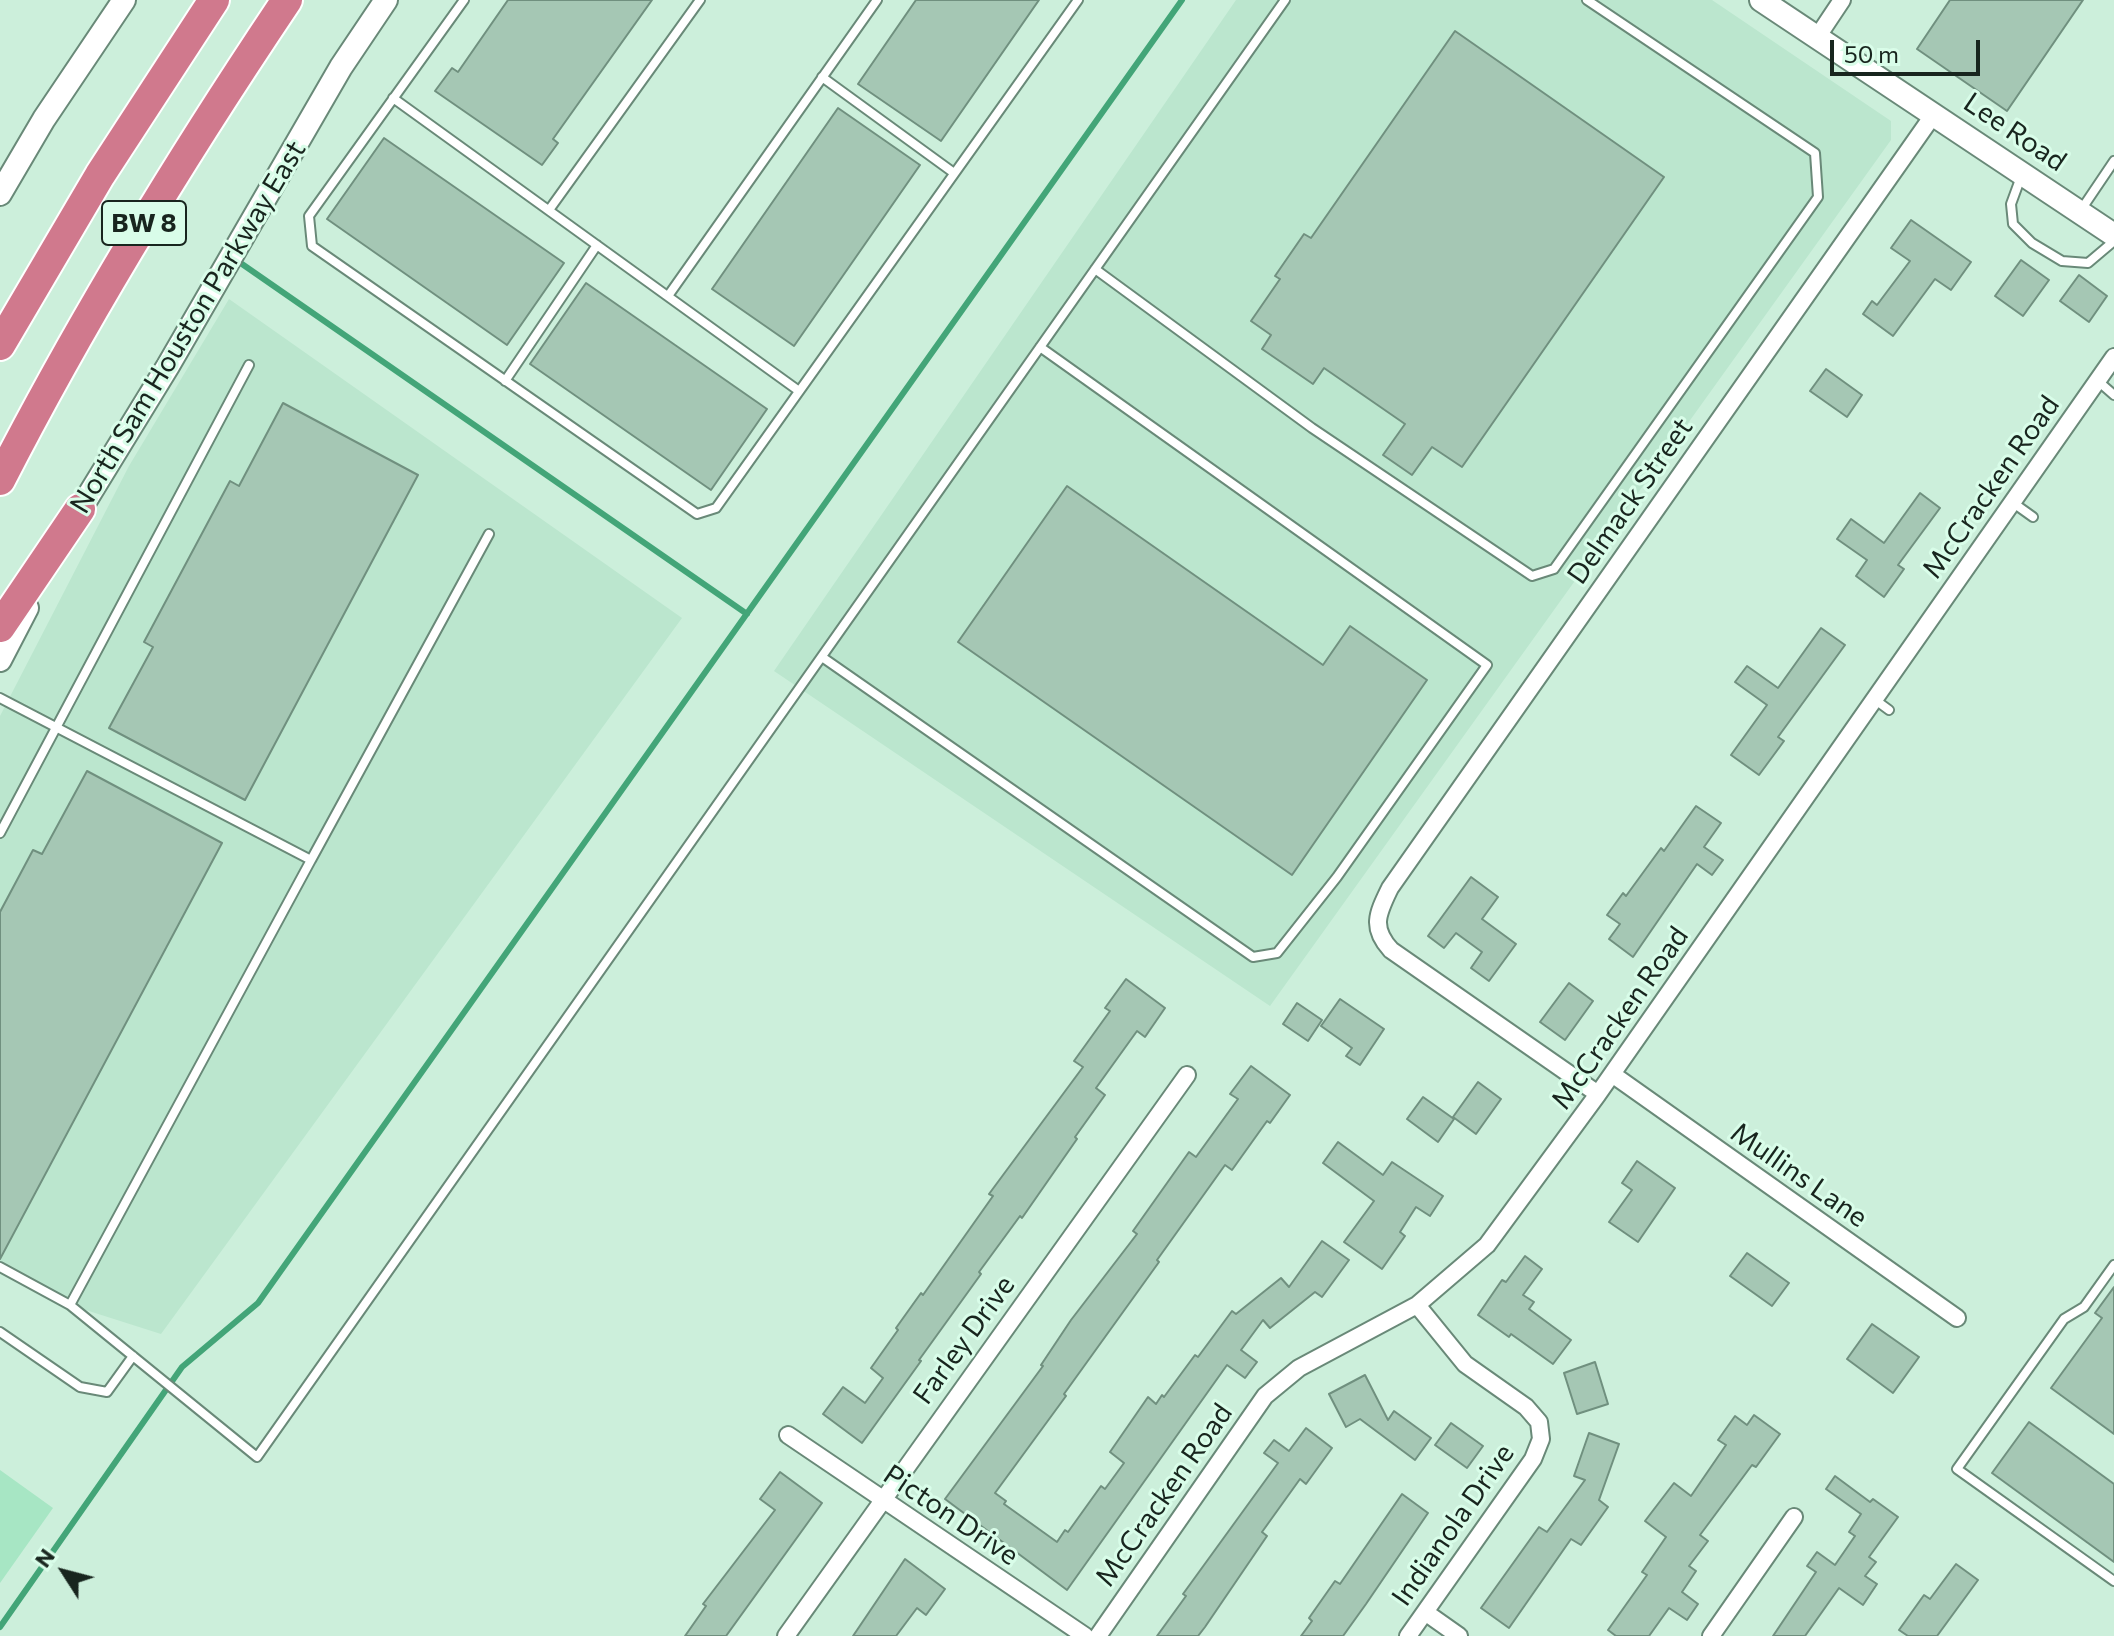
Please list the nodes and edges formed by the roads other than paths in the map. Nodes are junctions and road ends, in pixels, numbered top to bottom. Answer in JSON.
{"nodes":[{"id":1,"x":124,"y":0,"type":"edge"},
{"id":2,"x":208,"y":0,"type":"edge"},
{"id":3,"x":214,"y":0,"type":"edge"},
{"id":4,"x":386,"y":0,"type":"edge"},
{"id":5,"x":464,"y":0,"type":"edge"},
{"id":6,"x":700,"y":0,"type":"edge"},
{"id":7,"x":877,"y":0,"type":"edge"},
{"id":8,"x":1078,"y":0,"type":"edge"},
{"id":9,"x":1285,"y":0,"type":"edge"},
{"id":10,"x":1587,"y":0,"type":"edge"},
{"id":11,"x":1761,"y":0,"type":"edge"},
{"id":12,"x":1842,"y":0,"type":"edge"},
{"id":13,"x":283,"y":6,"type":"edge"},
{"id":14,"x":1818,"y":36,"type":"junction"},
{"id":15,"x":822,"y":77,"type":"junction"},
{"id":16,"x":393,"y":98,"type":"junction"},
{"id":17,"x":148,"y":99,"type":"junction"},
{"id":18,"x":1934,"y":114,"type":"junction"},
{"id":19,"x":2114,"y":161,"type":"edge"},
{"id":20,"x":954,"y":173,"type":"junction"},
{"id":21,"x":2023,"y":173,"type":"junction"},
{"id":22,"x":0,"y":194,"type":"edge"},
{"id":23,"x":549,"y":210,"type":"junction"},
{"id":24,"x":2080,"y":212,"type":"junction"},
{"id":25,"x":2114,"y":235,"type":"edge"},
{"id":26,"x":2114,"y":241,"type":"edge"},
{"id":27,"x":597,"y":245,"type":"junction"},
{"id":28,"x":1095,"y":269,"type":"junction"},
{"id":29,"x":668,"y":296,"type":"junction"},
{"id":30,"x":0,"y":345,"type":"edge"},
{"id":31,"x":1040,"y":347,"type":"junction"},
{"id":32,"x":2114,"y":357,"type":"edge"},
{"id":33,"x":249,"y":365,"type":"dead end"},
{"id":34,"x":505,"y":381,"type":"junction"},
{"id":35,"x":2097,"y":381,"type":"junction"},
{"id":36,"x":799,"y":391,"type":"junction"},
{"id":37,"x":2114,"y":395,"type":"edge"},
{"id":38,"x":0,"y":480,"type":"edge"},
{"id":39,"x":2012,"y":502,"type":"junction"},
{"id":40,"x":80,"y":509,"type":"junction"},
{"id":41,"x":2033,"y":517,"type":"dead end"},
{"id":42,"x":489,"y":534,"type":"dead end"},
{"id":43,"x":0,"y":627,"type":"edge"},
{"id":44,"x":822,"y":657,"type":"junction"},
{"id":45,"x":0,"y":660,"type":"edge"},
{"id":46,"x":0,"y":698,"type":"edge"},
{"id":47,"x":1874,"y":699,"type":"junction"},
{"id":48,"x":1889,"y":710,"type":"dead end"},
{"id":49,"x":56,"y":727,"type":"junction"},
{"id":50,"x":0,"y":833,"type":"edge"},
{"id":51,"x":311,"y":860,"type":"junction"},
{"id":52,"x":1612,"y":1074,"type":"junction"},
{"id":53,"x":1187,"y":1075,"type":"dead end"},
{"id":54,"x":1598,"y":1094,"type":"junction"},
{"id":55,"x":2114,"y":1265,"type":"edge"},
{"id":56,"x":0,"y":1267,"type":"edge"},
{"id":57,"x":70,"y":1305,"type":"junction"},
{"id":58,"x":1417,"y":1305,"type":"junction"},
{"id":59,"x":1957,"y":1318,"type":"dead end"},
{"id":60,"x":0,"y":1332,"type":"edge"},
{"id":61,"x":133,"y":1356,"type":"junction"},
{"id":62,"x":788,"y":1435,"type":"dead end"},
{"id":63,"x":881,"y":1500,"type":"junction"},
{"id":64,"x":1794,"y":1517,"type":"dead end"},
{"id":65,"x":2114,"y":1581,"type":"edge"},
{"id":66,"x":1425,"y":1612,"type":"junction"},
{"id":67,"x":786,"y":1636,"type":"edge"},
{"id":68,"x":1085,"y":1636,"type":"edge"},
{"id":69,"x":1098,"y":1636,"type":"edge"},
{"id":70,"x":1408,"y":1636,"type":"edge"},
{"id":71,"x":1459,"y":1636,"type":"edge"},
{"id":72,"x":1711,"y":1636,"type":"edge"}],
"edges":[{"from":1,"to":22,"type":"main road"},
{"from":2,"to":17,"type":"highway"},
{"from":3,"to":17,"type":"highway","number":"BW 8"},
{"from":4,"to":40,"type":"main road","name":"North Sam Houston Parkway East"},
{"from":5,"to":16,"type":"lane"},
{"from":6,"to":23,"type":"lane"},
{"from":7,"to":15,"type":"lane"},
{"from":8,"to":20,"type":"lane"},
{"from":9,"to":28,"type":"lane"},
{"from":10,"to":28,"type":"lane"},
{"from":11,"to":14,"type":"main road","name":"Lee Road"},
{"from":12,"to":14,"type":"street"},
{"from":13,"to":38,"type":"highway","number":"BW 8"},
{"from":14,"to":18,"type":"main road","name":"Lee Road"},
{"from":15,"to":20,"type":"lane"},
{"from":15,"to":29,"type":"lane"},
{"from":16,"to":23,"type":"lane"},
{"from":16,"to":34,"type":"lane"},
{"from":17,"to":30,"type":"highway","number":"BW 8"},
{"from":18,"to":21,"type":"main road","name":"Lee Road"},
{"from":18,"to":54,"type":"street","name":"Delmack Street"},
{"from":19,"to":24,"type":"lane"},
{"from":20,"to":36,"type":"lane"},
{"from":21,"to":24,"type":"main road","name":"Lee Road"},
{"from":21,"to":26,"type":"lane"},
{"from":23,"to":27,"type":"lane"},
{"from":24,"to":25,"type":"main road","name":"Lee Road"},
{"from":27,"to":29,"type":"lane"},
{"from":27,"to":34,"type":"lane"},
{"from":28,"to":31,"type":"lane"},
{"from":29,"to":36,"type":"lane"},
{"from":31,"to":44,"type":"lane"},
{"from":31,"to":44,"type":"lane"},
{"from":32,"to":35,"type":"street","name":"McCracken Road"},
{"from":33,"to":49,"type":"lane"},
{"from":34,"to":36,"type":"lane"},
{"from":35,"to":37,"type":"lane"},
{"from":35,"to":39,"type":"street","name":"McCracken Road"},
{"from":39,"to":41,"type":"lane"},
{"from":39,"to":47,"type":"street","name":"McCracken Road"},
{"from":40,"to":43,"type":"highway"},
{"from":40,"to":45,"type":"main road","name":"North Sam Houston Parkway East"},
{"from":42,"to":51,"type":"lane"},
{"from":44,"to":61,"type":"lane"},
{"from":46,"to":49,"type":"lane"},
{"from":47,"to":48,"type":"lane"},
{"from":47,"to":52,"type":"street","name":"McCracken Road"},
{"from":49,"to":50,"type":"lane"},
{"from":49,"to":51,"type":"lane"},
{"from":51,"to":57,"type":"lane"},
{"from":52,"to":54,"type":"street","name":"McCracken Road"},
{"from":52,"to":59,"type":"street","name":"Mullins Lane"},
{"from":53,"to":63,"type":"street","name":"Farley Drive"},
{"from":54,"to":58,"type":"street","name":"McCracken Road"},
{"from":55,"to":65,"type":"lane"},
{"from":56,"to":57,"type":"lane"},
{"from":57,"to":61,"type":"lane"},
{"from":58,"to":66,"type":"street","name":"Indianola Drive"},
{"from":58,"to":69,"type":"street","name":"McCracken Road"},
{"from":60,"to":61,"type":"lane"},
{"from":62,"to":63,"type":"street","name":"Picton Drive"},
{"from":63,"to":67,"type":"street","name":"Farley Drive"},
{"from":63,"to":68,"type":"street","name":"Picton Drive"},
{"from":64,"to":72,"type":"street"},
{"from":66,"to":70,"type":"street","name":"Indianola Drive"},
{"from":66,"to":71,"type":"street"}]}
